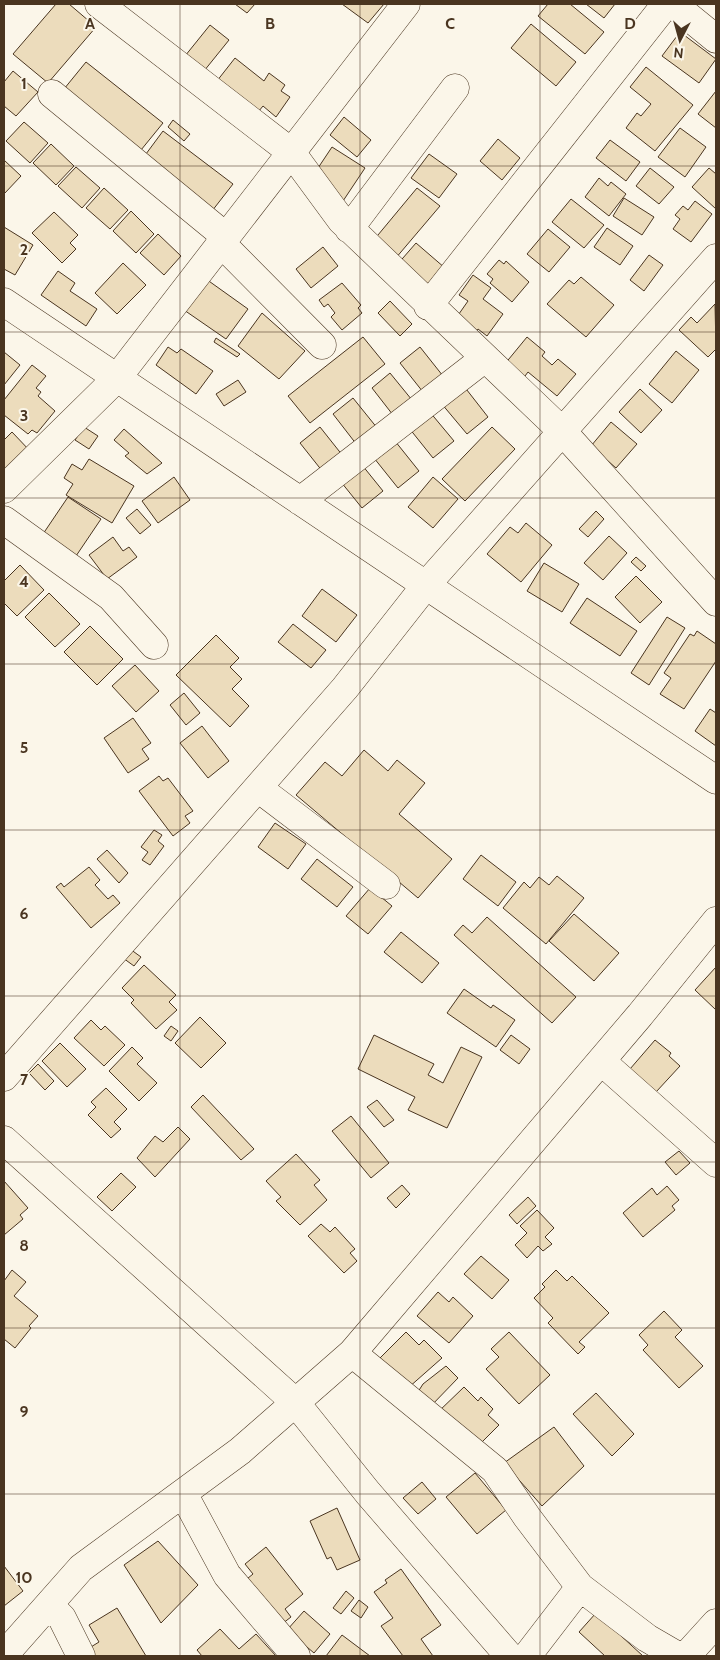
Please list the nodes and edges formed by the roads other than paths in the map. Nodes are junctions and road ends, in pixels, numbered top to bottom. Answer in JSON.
{"nodes":[{"id":1,"x":99,"y":4,"type":"edge"},
{"id":2,"x":406,"y":4,"type":"edge"},
{"id":3,"x":666,"y":4,"type":"edge"},
{"id":4,"x":673,"y":4,"type":"edge"},
{"id":5,"x":716,"y":38,"type":"edge"},
{"id":6,"x":455,"y":88,"type":"dead end"},
{"id":7,"x":52,"y":94,"type":"dead end"},
{"id":8,"x":291,"y":152,"type":"junction"},
{"id":9,"x":349,"y":229,"type":"junction"},
{"id":10,"x":223,"y":239,"type":"junction"},
{"id":11,"x":716,"y":258,"type":"edge"},
{"id":12,"x":4,"y":302,"type":"edge"},
{"id":13,"x":428,"y":306,"type":"junction"},
{"id":14,"x":322,"y":345,"type":"dead end"},
{"id":15,"x":485,"y":358,"type":"junction"},
{"id":16,"x":117,"y":378,"type":"junction"},
{"id":17,"x":562,"y":431,"type":"junction"},
{"id":18,"x":4,"y":489,"type":"edge"},
{"id":19,"x":300,"y":501,"type":"junction"},
{"id":20,"x":4,"y":520,"type":"edge"},
{"id":21,"x":426,"y":585,"type":"junction"},
{"id":22,"x":716,"y":602,"type":"edge"},
{"id":23,"x":154,"y":645,"type":"dead end"},
{"id":24,"x":716,"y":780,"type":"edge"},
{"id":25,"x":258,"y":788,"type":"junction"},
{"id":26,"x":386,"y":885,"type":"dead end"},
{"id":27,"x":716,"y":921,"type":"edge"},
{"id":28,"x":601,"y":1061,"type":"junction"},
{"id":29,"x":4,"y":1077,"type":"edge"},
{"id":30,"x":4,"y":1140,"type":"edge"},
{"id":31,"x":716,"y":1163,"type":"edge"},
{"id":32,"x":352,"y":1354,"type":"junction"},
{"id":33,"x":295,"y":1402,"type":"junction"},
{"id":34,"x":183,"y":1493,"type":"junction"},
{"id":35,"x":580,"y":1587,"type":"junction"},
{"id":36,"x":48,"y":1605,"type":"junction"},
{"id":37,"x":716,"y":1623,"type":"edge"},
{"id":38,"x":7,"y":1643,"type":"edge"},
{"id":39,"x":81,"y":1656,"type":"edge"},
{"id":40,"x":296,"y":1656,"type":"edge"},
{"id":41,"x":509,"y":1656,"type":"edge"},
{"id":42,"x":527,"y":1656,"type":"edge"},
{"id":43,"x":678,"y":1656,"type":"edge"},
{"id":44,"x":686,"y":1656,"type":"edge"}],
"edges":[{"from":1,"to":8,"type":"street"},
{"from":2,"to":8,"type":"street"},
{"from":3,"to":13,"type":"street"},
{"from":4,"to":5,"type":"street"},
{"from":6,"to":9,"type":"street"},
{"from":7,"to":10,"type":"street"},
{"from":8,"to":9,"type":"street"},
{"from":8,"to":10,"type":"street"},
{"from":9,"to":13,"type":"street"},
{"from":10,"to":14,"type":"street"},
{"from":10,"to":16,"type":"street"},
{"from":11,"to":17,"type":"street"},
{"from":12,"to":16,"type":"street"},
{"from":13,"to":15,"type":"street"},
{"from":15,"to":17,"type":"street"},
{"from":15,"to":19,"type":"street"},
{"from":16,"to":18,"type":"street"},
{"from":16,"to":19,"type":"street"},
{"from":17,"to":21,"type":"street"},
{"from":17,"to":22,"type":"street"},
{"from":19,"to":21,"type":"street"},
{"from":20,"to":23,"type":"street"},
{"from":21,"to":24,"type":"street"},
{"from":21,"to":25,"type":"street"},
{"from":25,"to":26,"type":"street"},
{"from":25,"to":29,"type":"street"},
{"from":27,"to":28,"type":"street"},
{"from":28,"to":31,"type":"street"},
{"from":28,"to":32,"type":"street"},
{"from":30,"to":33,"type":"street"},
{"from":32,"to":33,"type":"street"},
{"from":32,"to":35,"type":"street"},
{"from":33,"to":34,"type":"street"},
{"from":33,"to":41,"type":"street"},
{"from":34,"to":36,"type":"street"},
{"from":34,"to":40,"type":"street"},
{"from":35,"to":42,"type":"street"},
{"from":35,"to":43,"type":"street"},
{"from":36,"to":38,"type":"street"},
{"from":36,"to":39,"type":"street"},
{"from":37,"to":44,"type":"street"}]}
